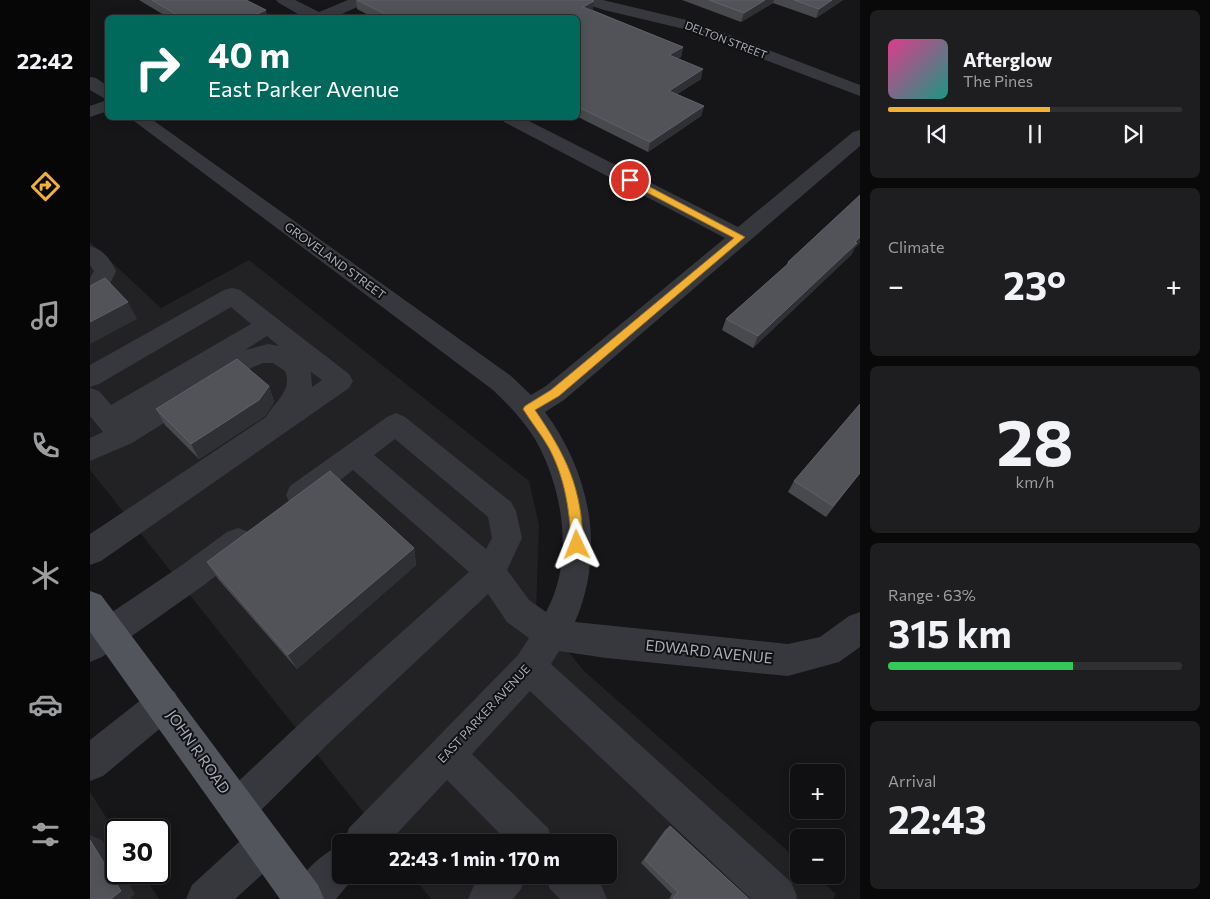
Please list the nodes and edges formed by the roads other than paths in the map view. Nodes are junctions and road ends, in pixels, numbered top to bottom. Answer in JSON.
{"nodes":[{"id":1,"x":284,"y":0,"type":"edge"},
{"id":2,"x":361,"y":0,"type":"edge"},
{"id":3,"x":588,"y":0,"type":"edge"},
{"id":4,"x":312,"y":15,"type":"edge"},
{"id":5,"x":325,"y":15,"type":"edge"},
{"id":6,"x":90,"y":82,"type":"edge"},
{"id":7,"x":860,"y":91,"type":"edge"},
{"id":8,"x":105,"y":93,"type":"edge"},
{"id":9,"x":105,"y":106,"type":"edge"},
{"id":10,"x":90,"y":112,"type":"edge"},
{"id":11,"x":142,"y":120,"type":"edge"},
{"id":12,"x":514,"y":120,"type":"edge"},
{"id":13,"x":860,"y":136,"type":"edge"},
{"id":14,"x":740,"y":237,"type":"junction"},
{"id":15,"x":90,"y":253,"type":"edge"},
{"id":16,"x":90,"y":288,"type":"edge"},
{"id":17,"x":269,"y":324,"type":"junction"},
{"id":18,"x":90,"y":377,"type":"edge"},
{"id":19,"x":90,"y":398,"type":"edge"},
{"id":20,"x":528,"y":409,"type":"junction"},
{"id":21,"x":115,"y":427,"type":"junction"},
{"id":22,"x":253,"y":440,"type":"junction"},
{"id":23,"x":90,"y":450,"type":"edge"},
{"id":24,"x":354,"y":454,"type":"junction"},
{"id":25,"x":90,"y":551,"type":"edge"},
{"id":26,"x":491,"y":572,"type":"junction"},
{"id":27,"x":860,"y":627,"type":"edge"},
{"id":28,"x":96,"y":628,"type":"edge"},
{"id":29,"x":550,"y":634,"type":"junction"},
{"id":30,"x":530,"y":667,"type":"junction"},
{"id":31,"x":163,"y":704,"type":"junction"},
{"id":32,"x":446,"y":755,"type":"junction"},
{"id":33,"x":90,"y":763,"type":"edge"},
{"id":34,"x":237,"y":808,"type":"junction"},
{"id":35,"x":371,"y":834,"type":"edge"},
{"id":36,"x":525,"y":834,"type":"edge"},
{"id":37,"x":264,"y":846,"type":"junction"},
{"id":38,"x":332,"y":874,"type":"edge"},
{"id":39,"x":500,"y":884,"type":"edge"},
{"id":40,"x":573,"y":884,"type":"edge"},
{"id":41,"x":206,"y":899,"type":"edge"},
{"id":42,"x":304,"y":899,"type":"edge"},
{"id":43,"x":308,"y":899,"type":"edge"},
{"id":44,"x":488,"y":899,"type":"edge"},
{"id":45,"x":587,"y":899,"type":"edge"},
{"id":46,"x":776,"y":899,"type":"edge"}],
"edges":[{"from":1,"to":4,"type":"street"},
{"from":2,"to":5,"type":"street"},
{"from":3,"to":7,"type":"street","name":"DELTON STREET"},
{"from":6,"to":8,"type":"street"},
{"from":9,"to":10,"type":"street"},
{"from":11,"to":20,"type":"street","name":"GROVELAND STREET"},
{"from":12,"to":14,"type":"street"},
{"from":13,"to":14,"type":"street"},
{"from":14,"to":20,"type":"street"},
{"from":15,"to":16,"type":"street"},
{"from":17,"to":18,"type":"street"},
{"from":17,"to":21,"type":"street"},
{"from":17,"to":22,"type":"street"},
{"from":19,"to":21,"type":"street"},
{"from":20,"to":29,"type":"street","name":"EAST PARKER AVENUE"},
{"from":21,"to":22,"type":"street"},
{"from":21,"to":23,"type":"street"},
{"from":22,"to":25,"type":"street"},
{"from":24,"to":26,"type":"street"},
{"from":24,"to":26,"type":"street"},
{"from":24,"to":28,"type":"street"},
{"from":26,"to":29,"type":"street"},
{"from":26,"to":34,"type":"street"},
{"from":27,"to":29,"type":"street","name":"EDWARD AVENUE"},
{"from":28,"to":31,"type":"main road","name":"JOHN R ROAD"},
{"from":29,"to":30,"type":"street","name":"EAST PARKER AVENUE"},
{"from":30,"to":32,"type":"street","name":"EAST PARKER AVENUE"},
{"from":30,"to":46,"type":"street"},
{"from":31,"to":33,"type":"street"},
{"from":31,"to":34,"type":"main road","name":"JOHN R ROAD"},
{"from":32,"to":35,"type":"street","name":"EAST PARKER AVENUE"},
{"from":32,"to":36,"type":"street"},
{"from":34,"to":37,"type":"main road","name":"JOHN R ROAD"},
{"from":37,"to":41,"type":"street"},
{"from":37,"to":42,"type":"main road","name":"JOHN R ROAD"},
{"from":38,"to":43,"type":"street"},
{"from":39,"to":44,"type":"street"},
{"from":40,"to":45,"type":"street"}]}
